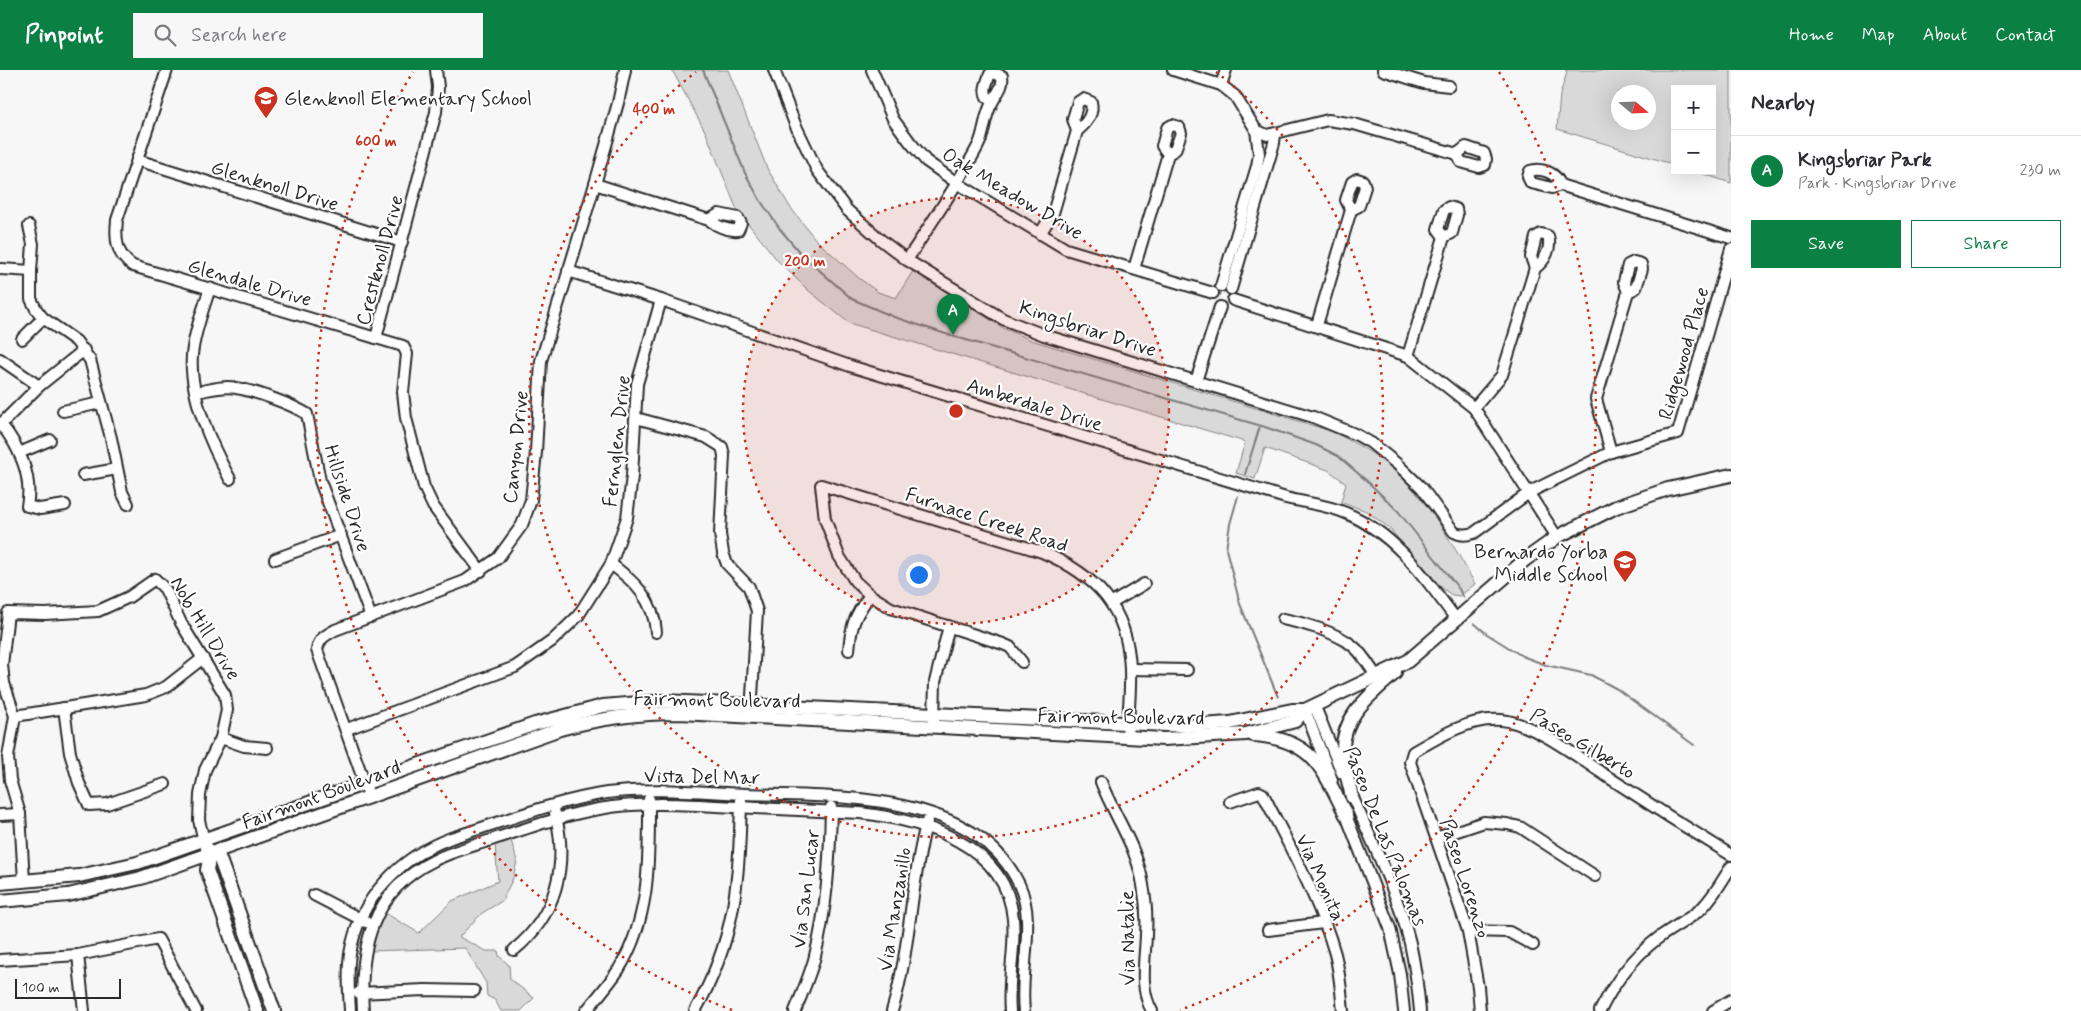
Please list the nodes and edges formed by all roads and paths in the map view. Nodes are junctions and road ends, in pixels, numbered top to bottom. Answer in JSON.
{"nodes":[{"id":1,"x":167,"y":70,"type":"edge"},
{"id":2,"x":436,"y":70,"type":"edge"},
{"id":3,"x":625,"y":70,"type":"edge"},
{"id":4,"x":774,"y":70,"type":"edge"},
{"id":5,"x":872,"y":70,"type":"edge"},
{"id":6,"x":1173,"y":70,"type":"edge"},
{"id":7,"x":1226,"y":70,"type":"edge"},
{"id":8,"x":1383,"y":70,"type":"edge"},
{"id":9,"x":1221,"y":85,"type":"junction"},
{"id":10,"x":1449,"y":86,"type":"dead end"},
{"id":11,"x":992,"y":102,"type":"dead end"},
{"id":12,"x":1256,"y":130,"type":"junction"},
{"id":13,"x":1078,"y":131,"type":"dead end"},
{"id":14,"x":1275,"y":134,"type":"junction"},
{"id":15,"x":1168,"y":154,"type":"dead end"},
{"id":16,"x":1457,"y":154,"type":"dead end"},
{"id":17,"x":137,"y":160,"type":"junction"},
{"id":18,"x":957,"y":183,"type":"junction"},
{"id":19,"x":595,"y":184,"type":"junction"},
{"id":20,"x":1560,"y":185,"type":"dead end"},
{"id":21,"x":1256,"y":187,"type":"junction"},
{"id":22,"x":1351,"y":210,"type":"dead end"},
{"id":23,"x":709,"y":220,"type":"dead end"},
{"id":24,"x":29,"y":226,"type":"dead end"},
{"id":25,"x":1040,"y":234,"type":"junction"},
{"id":26,"x":1444,"y":237,"type":"dead end"},
{"id":27,"x":1731,"y":238,"type":"edge"},
{"id":28,"x":402,"y":242,"type":"junction"},
{"id":29,"x":1731,"y":249,"type":"edge"},
{"id":30,"x":908,"y":260,"type":"junction"},
{"id":31,"x":1535,"y":268,"type":"dead end"},
{"id":32,"x":1,"y":269,"type":"edge"},
{"id":33,"x":1134,"y":269,"type":"junction"},
{"id":34,"x":31,"y":271,"type":"junction"},
{"id":35,"x":568,"y":271,"type":"junction"},
{"id":36,"x":210,"y":288,"type":"junction"},
{"id":37,"x":1226,"y":288,"type":"junction"},
{"id":38,"x":1628,"y":292,"type":"dead end"},
{"id":39,"x":1213,"y":293,"type":"junction"},
{"id":40,"x":661,"y":300,"type":"junction"},
{"id":41,"x":1234,"y":300,"type":"junction"},
{"id":42,"x":1220,"y":307,"type":"junction"},
{"id":43,"x":43,"y":318,"type":"junction"},
{"id":44,"x":1317,"y":325,"type":"junction"},
{"id":45,"x":376,"y":338,"type":"junction"},
{"id":46,"x":22,"y":339,"type":"dead end"},
{"id":47,"x":84,"y":350,"type":"junction"},
{"id":48,"x":1408,"y":356,"type":"junction"},
{"id":49,"x":0,"y":360,"type":"edge"},
{"id":50,"x":1196,"y":381,"type":"junction"},
{"id":51,"x":39,"y":386,"type":"junction"},
{"id":52,"x":196,"y":392,"type":"junction"},
{"id":53,"x":101,"y":402,"type":"junction"},
{"id":54,"x":1474,"y":408,"type":"junction"},
{"id":55,"x":63,"y":411,"type":"dead end"},
{"id":56,"x":636,"y":418,"type":"junction"},
{"id":57,"x":0,"y":424,"type":"edge"},
{"id":58,"x":50,"y":440,"type":"dead end"},
{"id":59,"x":19,"y":452,"type":"junction"},
{"id":60,"x":1611,"y":452,"type":"junction"},
{"id":61,"x":117,"y":469,"type":"junction"},
{"id":62,"x":83,"y":475,"type":"dead end"},
{"id":63,"x":1731,"y":475,"type":"edge"},
{"id":64,"x":230,"y":480,"type":"dead end"},
{"id":65,"x":1530,"y":492,"type":"junction"},
{"id":66,"x":65,"y":504,"type":"dead end"},
{"id":67,"x":128,"y":504,"type":"dead end"},
{"id":68,"x":1458,"y":534,"type":"joint"},
{"id":69,"x":341,"y":535,"type":"junction"},
{"id":70,"x":1557,"y":537,"type":"junction"},
{"id":71,"x":274,"y":559,"type":"dead end"},
{"id":72,"x":611,"y":564,"type":"junction"},
{"id":73,"x":481,"y":571,"type":"junction"},
{"id":74,"x":1144,"y":584,"type":"dead end"},
{"id":75,"x":870,"y":595,"type":"junction"},
{"id":76,"x":1112,"y":603,"type":"junction"},
{"id":77,"x":371,"y":617,"type":"junction"},
{"id":78,"x":1283,"y":619,"type":"dead end"},
{"id":79,"x":1456,"y":619,"type":"junction"},
{"id":80,"x":948,"y":626,"type":"junction"},
{"id":81,"x":656,"y":632,"type":"dead end"},
{"id":82,"x":849,"y":650,"type":"dead end"},
{"id":83,"x":203,"y":658,"type":"junction"},
{"id":84,"x":1408,"y":661,"type":"junction"},
{"id":85,"x":1022,"y":662,"type":"dead end"},
{"id":86,"x":1130,"y":669,"type":"junction"},
{"id":87,"x":1187,"y":670,"type":"dead end"},
{"id":88,"x":1377,"y":677,"type":"junction"},
{"id":89,"x":64,"y":708,"type":"junction"},
{"id":90,"x":1310,"y":709,"type":"junction"},
{"id":91,"x":752,"y":710,"type":"junction"},
{"id":92,"x":934,"y":713,"type":"junction"},
{"id":93,"x":15,"y":716,"type":"junction"},
{"id":94,"x":1128,"y":723,"type":"junction"},
{"id":95,"x":935,"y":728,"type":"junction"},
{"id":96,"x":347,"y":729,"type":"junction"},
{"id":97,"x":1246,"y":734,"type":"junction"},
{"id":98,"x":222,"y":738,"type":"junction"},
{"id":99,"x":1127,"y":738,"type":"junction"},
{"id":100,"x":267,"y":748,"type":"dead end"},
{"id":101,"x":1410,"y":758,"type":"joint"},
{"id":102,"x":1101,"y":782,"type":"dead end"},
{"id":103,"x":165,"y":784,"type":"dead end"},
{"id":104,"x":368,"y":791,"type":"junction"},
{"id":105,"x":649,"y":791,"type":"junction"},
{"id":106,"x":741,"y":794,"type":"junction"},
{"id":107,"x":832,"y":797,"type":"junction"},
{"id":108,"x":1352,"y":797,"type":"junction"},
{"id":109,"x":1230,"y":802,"type":"dead end"},
{"id":110,"x":649,"y":804,"type":"junction"},
{"id":111,"x":553,"y":806,"type":"junction"},
{"id":112,"x":740,"y":807,"type":"junction"},
{"id":113,"x":831,"y":812,"type":"junction"},
{"id":114,"x":929,"y":812,"type":"junction"},
{"id":115,"x":20,"y":814,"type":"junction"},
{"id":116,"x":0,"y":815,"type":"edge"},
{"id":117,"x":1346,"y":816,"type":"junction"},
{"id":118,"x":556,"y":819,"type":"junction"},
{"id":119,"x":925,"y":826,"type":"junction"},
{"id":120,"x":1436,"y":838,"type":"junction"},
{"id":121,"x":204,"y":841,"type":"junction"},
{"id":122,"x":210,"y":854,"type":"junction"},
{"id":123,"x":1731,"y":855,"type":"edge"},
{"id":124,"x":1731,"y":867,"type":"edge"},
{"id":125,"x":1595,"y":876,"type":"dead end"},
{"id":126,"x":24,"y":881,"type":"junction"},
{"id":127,"x":0,"y":883,"type":"edge"},
{"id":128,"x":314,"y":895,"type":"dead end"},
{"id":129,"x":0,"y":900,"type":"edge"},
{"id":130,"x":361,"y":919,"type":"junction"},
{"id":131,"x":1323,"y":922,"type":"junction"},
{"id":132,"x":372,"y":925,"type":"junction"},
{"id":133,"x":1268,"y":930,"type":"dead end"},
{"id":134,"x":1468,"y":931,"type":"junction"},
{"id":135,"x":1533,"y":945,"type":"dead end"},
{"id":136,"x":514,"y":950,"type":"dead end"},
{"id":137,"x":78,"y":955,"type":"junction"},
{"id":138,"x":0,"y":960,"type":"edge"},
{"id":139,"x":474,"y":991,"type":"dead end"},
{"id":140,"x":362,"y":993,"type":"junction"},
{"id":141,"x":349,"y":994,"type":"junction"},
{"id":142,"x":1731,"y":1000,"type":"edge"},
{"id":143,"x":84,"y":1011,"type":"edge"},
{"id":144,"x":196,"y":1011,"type":"edge"},
{"id":145,"x":257,"y":1011,"type":"edge"},
{"id":146,"x":274,"y":1011,"type":"edge"},
{"id":147,"x":350,"y":1011,"type":"edge"},
{"id":148,"x":364,"y":1011,"type":"edge"},
{"id":149,"x":586,"y":1011,"type":"edge"},
{"id":150,"x":695,"y":1011,"type":"edge"},
{"id":151,"x":795,"y":1011,"type":"edge"},
{"id":152,"x":892,"y":1011,"type":"edge"},
{"id":153,"x":1010,"y":1011,"type":"edge"},
{"id":154,"x":1024,"y":1011,"type":"edge"},
{"id":155,"x":1152,"y":1011,"type":"edge"},
{"id":156,"x":1343,"y":1011,"type":"edge"},
{"id":157,"x":1404,"y":1011,"type":"edge"},
{"id":158,"x":1420,"y":1011,"type":"edge"},
{"id":159,"x":1480,"y":1011,"type":"edge"},
{"id":160,"x":1600,"y":1011,"type":"edge"},
{"id":161,"x":1713,"y":1011,"type":"edge"}],
"edges":[{"from":1,"to":17,"type":"street"},
{"from":2,"to":28,"type":"street","name":"Crestknoll Drive"},
{"from":3,"to":19,"type":"street","name":"Canyon Drive"},
{"from":4,"to":30,"type":"street","name":"Kingsbriar Drive"},
{"from":5,"to":18,"type":"street","name":"Oak Meadow Drive"},
{"from":6,"to":9,"type":"street"},
{"from":7,"to":9,"type":"street"},
{"from":8,"to":10,"type":"street"},
{"from":9,"to":12,"type":"street"},
{"from":11,"to":18,"type":"street"},
{"from":12,"to":14,"type":"street"},
{"from":12,"to":21,"type":"street"},
{"from":13,"to":25,"type":"street"},
{"from":14,"to":16,"type":"street"},
{"from":14,"to":21,"type":"street"},
{"from":15,"to":33,"type":"street"},
{"from":17,"to":28,"type":"street","name":"Glenknoll Drive"},
{"from":17,"to":36,"type":"street","name":"Glendale Drive"},
{"from":18,"to":25,"type":"street","name":"Oak Meadow Drive"},
{"from":18,"to":30,"type":"street"},
{"from":19,"to":23,"type":"street"},
{"from":19,"to":35,"type":"street","name":"Canyon Drive"},
{"from":20,"to":27,"type":"street"},
{"from":21,"to":37,"type":"street"},
{"from":22,"to":44,"type":"street"},
{"from":24,"to":34,"type":"street"},
{"from":25,"to":33,"type":"street","name":"Oak Meadow Drive"},
{"from":26,"to":48,"type":"street"},
{"from":28,"to":45,"type":"street","name":"Crestknoll Drive"},
{"from":29,"to":60,"type":"street","name":"Ridgewood Place"},
{"from":30,"to":50,"type":"street","name":"Kingsbriar Drive"},
{"from":31,"to":54,"type":"street"},
{"from":32,"to":34,"type":"street"},
{"from":33,"to":39,"type":"street","name":"Oak Meadow Drive"},
{"from":34,"to":43,"type":"street"},
{"from":35,"to":40,"type":"street","name":"Amberdale Drive"},
{"from":35,"to":73,"type":"street","name":"Canyon Drive"},
{"from":36,"to":45,"type":"street","name":"Glendale Drive"},
{"from":36,"to":52,"type":"street"},
{"from":37,"to":39,"type":"street"},
{"from":37,"to":41,"type":"street"},
{"from":38,"to":60,"type":"street"},
{"from":39,"to":42,"type":"street"},
{"from":40,"to":56,"type":"street","name":"Fernglen Drive"},
{"from":40,"to":79,"type":"street","name":"Amberdale Drive"},
{"from":41,"to":42,"type":"street"},
{"from":41,"to":44,"type":"street"},
{"from":42,"to":50,"type":"street"},
{"from":43,"to":46,"type":"street"},
{"from":43,"to":47,"type":"street"},
{"from":44,"to":48,"type":"street"},
{"from":45,"to":73,"type":"street","name":"Crestknoll Drive"},
{"from":47,"to":51,"type":"street"},
{"from":47,"to":53,"type":"street"},
{"from":48,"to":54,"type":"street"},
{"from":49,"to":51,"type":"street"},
{"from":50,"to":68,"type":"street","name":"Kingsbriar Drive"},
{"from":51,"to":57,"type":"street"},
{"from":52,"to":64,"type":"street"},
{"from":52,"to":69,"type":"street","name":"Hillside Drive"},
{"from":53,"to":55,"type":"street"},
{"from":53,"to":61,"type":"street"},
{"from":54,"to":65,"type":"street"},
{"from":56,"to":72,"type":"street","name":"Fernglen Drive"},
{"from":56,"to":91,"type":"street"},
{"from":57,"to":59,"type":"street"},
{"from":58,"to":59,"type":"street"},
{"from":59,"to":66,"type":"street"},
{"from":60,"to":65,"type":"street","name":"Ridgewood Place"},
{"from":61,"to":62,"type":"street"},
{"from":61,"to":67,"type":"street"},
{"from":63,"to":70,"type":"main road","name":"Fairmont Boulevard"},
{"from":65,"to":68,"type":"street","name":"Ridgewood Place"},
{"from":65,"to":70,"type":"street"},
{"from":69,"to":71,"type":"street"},
{"from":69,"to":77,"type":"street","name":"Hillside Drive"},
{"from":70,"to":79,"type":"main road","name":"Fairmont Boulevard"},
{"from":72,"to":81,"type":"street"},
{"from":72,"to":96,"type":"street","name":"Fernglen Drive"},
{"from":73,"to":77,"type":"street","name":"Canyon Drive"},
{"from":74,"to":76,"type":"street"},
{"from":75,"to":76,"type":"street","name":"Furnace Creek Road"},
{"from":75,"to":80,"type":"street"},
{"from":75,"to":82,"type":"street"},
{"from":76,"to":86,"type":"street","name":"Furnace Creek Road"},
{"from":77,"to":96,"type":"street","name":"Canyon Drive"},
{"from":78,"to":88,"type":"street"},
{"from":79,"to":84,"type":"main road","name":"Fairmont Boulevard"},
{"from":80,"to":85,"type":"street"},
{"from":80,"to":92,"type":"street"},
{"from":83,"to":89,"type":"street"},
{"from":83,"to":93,"type":"street","name":"Nob Hill Drive"},
{"from":83,"to":98,"type":"street","name":"Nob Hill Drive"},
{"from":84,"to":88,"type":"main road","name":"Fairmont Boulevard"},
{"from":84,"to":108,"type":"main road"},
{"from":86,"to":87,"type":"street"},
{"from":86,"to":94,"type":"street","name":"Furnace Creek Road"},
{"from":88,"to":90,"type":"main road","name":"Fairmont Boulevard"},
{"from":89,"to":93,"type":"street"},
{"from":89,"to":103,"type":"street"},
{"from":90,"to":94,"type":"main road","name":"Fairmont Boulevard"},
{"from":90,"to":97,"type":"main road","name":"Fairmont Boulevard"},
{"from":90,"to":108,"type":"street","name":"Paseo De Las Palomas"},
{"from":90,"to":117,"type":"street","name":"Paseo De Las Palomas"},
{"from":91,"to":92,"type":"main road","name":"Fairmont Boulevard"},
{"from":91,"to":95,"type":"main road","name":"Fairmont Boulevard"},
{"from":91,"to":104,"type":"main road","name":"Fairmont Boulevard"},
{"from":92,"to":94,"type":"main road","name":"Fairmont Boulevard"},
{"from":92,"to":95,"type":"street"},
{"from":93,"to":115,"type":"street"},
{"from":94,"to":99,"type":"street","name":"Furnace Creek Road"},
{"from":95,"to":99,"type":"main road","name":"Fairmont Boulevard"},
{"from":96,"to":104,"type":"street","name":"Canyon Drive"},
{"from":97,"to":99,"type":"main road","name":"Fairmont Boulevard"},
{"from":97,"to":117,"type":"main road"},
{"from":98,"to":100,"type":"street"},
{"from":98,"to":121,"type":"street","name":"Nob Hill Drive"},
{"from":101,"to":120,"type":"street","name":"Paseo Lorenzo"},
{"from":101,"to":123,"type":"street","name":"Paseo Gilberto"},
{"from":102,"to":155,"type":"street","name":"Via Natalie"},
{"from":104,"to":121,"type":"main road","name":"Fairmont Boulevard"},
{"from":104,"to":122,"type":"main road","name":"Fairmont Boulevard"},
{"from":105,"to":106,"type":"street","name":"Vista Del Mar"},
{"from":105,"to":110,"type":"street"},
{"from":105,"to":111,"type":"street","name":"Vista Del Mar"},
{"from":106,"to":107,"type":"street","name":"Vista Del Mar"},
{"from":106,"to":112,"type":"street"},
{"from":107,"to":113,"type":"street","name":"Via San Lucar"},
{"from":107,"to":114,"type":"street","name":"Vista Del Mar"},
{"from":108,"to":158,"type":"street","name":"Paseo De Las Palomas"},
{"from":109,"to":131,"type":"street","name":"Via Monita"},
{"from":110,"to":112,"type":"street","name":"Vista Del Mar"},
{"from":110,"to":118,"type":"street","name":"Vista Del Mar"},
{"from":110,"to":149,"type":"street"},
{"from":111,"to":118,"type":"street"},
{"from":111,"to":130,"type":"street","name":"Vista Del Mar"},
{"from":112,"to":113,"type":"street","name":"Vista Del Mar"},
{"from":112,"to":150,"type":"street"},
{"from":113,"to":119,"type":"street","name":"Vista Del Mar"},
{"from":113,"to":151,"type":"street","name":"Via San Lucar"},
{"from":114,"to":119,"type":"street","name":"Via Manzanillo"},
{"from":114,"to":154,"type":"street","name":"Vista Del Mar"},
{"from":115,"to":116,"type":"street"},
{"from":115,"to":126,"type":"street"},
{"from":117,"to":157,"type":"street","name":"Paseo De Las Palomas"},
{"from":118,"to":132,"type":"street","name":"Vista Del Mar"},
{"from":118,"to":136,"type":"street"},
{"from":119,"to":152,"type":"street","name":"Via Manzanillo"},
{"from":119,"to":153,"type":"street","name":"Vista Del Mar"},
{"from":120,"to":125,"type":"street"},
{"from":120,"to":134,"type":"street","name":"Paseo Lorenzo"},
{"from":121,"to":122,"type":"main road"},
{"from":121,"to":126,"type":"main road","name":"Fairmont Boulevard"},
{"from":122,"to":129,"type":"main road","name":"Fairmont Boulevard"},
{"from":122,"to":145,"type":"main road"},
{"from":122,"to":146,"type":"main road"},
{"from":124,"to":160,"type":"street"},
{"from":126,"to":127,"type":"main road","name":"Fairmont Boulevard"},
{"from":126,"to":129,"type":"main road"},
{"from":128,"to":130,"type":"street"},
{"from":130,"to":132,"type":"street"},
{"from":130,"to":141,"type":"street","name":"Vista Del Mar"},
{"from":131,"to":133,"type":"street"},
{"from":131,"to":156,"type":"street","name":"Via Monita"},
{"from":132,"to":140,"type":"street","name":"Vista Del Mar"},
{"from":134,"to":135,"type":"street"},
{"from":134,"to":159,"type":"street","name":"Paseo Lorenzo"},
{"from":137,"to":138,"type":"street"},
{"from":137,"to":143,"type":"street"},
{"from":137,"to":144,"type":"street"},
{"from":139,"to":140,"type":"street"},
{"from":140,"to":141,"type":"street"},
{"from":140,"to":148,"type":"street","name":"Vista Del Mar"},
{"from":141,"to":147,"type":"street","name":"Vista Del Mar"},
{"from":142,"to":161,"type":"street"}]}
